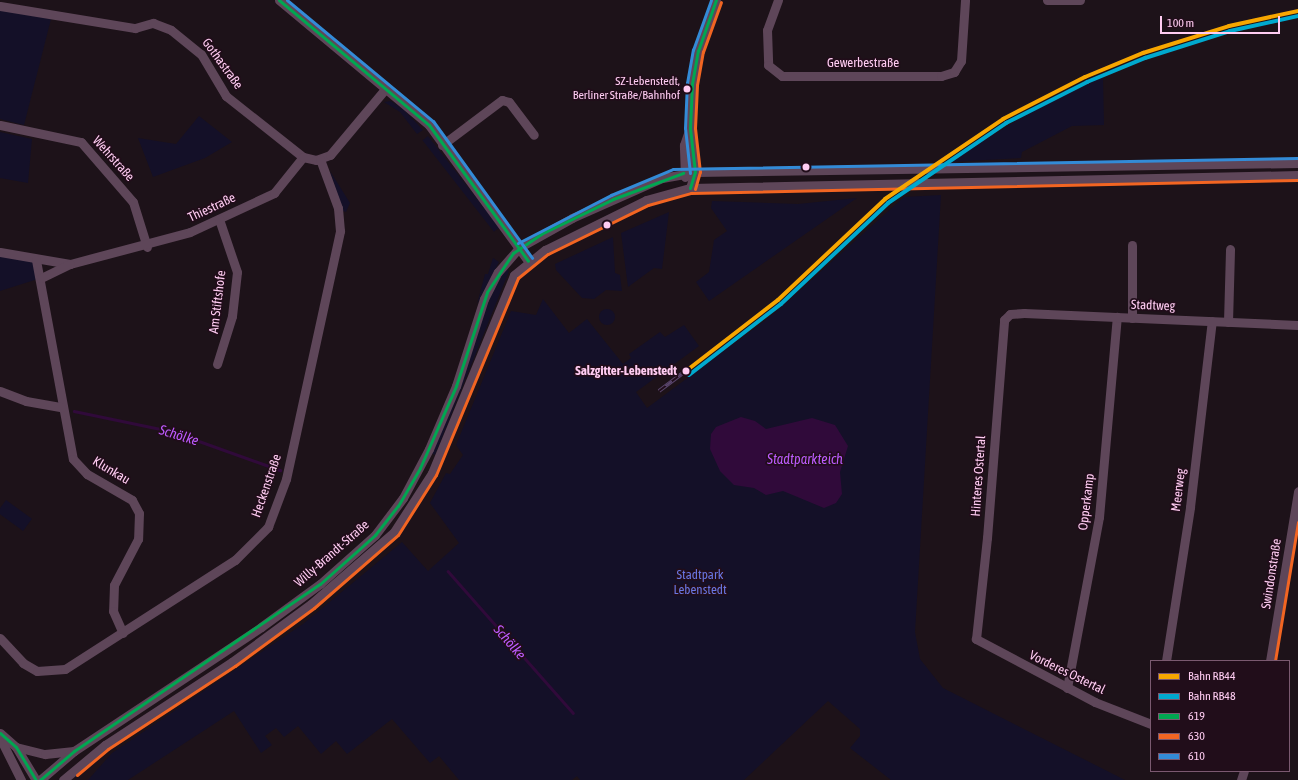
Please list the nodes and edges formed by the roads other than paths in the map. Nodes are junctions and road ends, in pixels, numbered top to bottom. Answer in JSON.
{"nodes":[{"id":1,"x":279,"y":0,"type":"edge"},
{"id":2,"x":716,"y":0,"type":"edge"},
{"id":3,"x":778,"y":0,"type":"edge"},
{"id":4,"x":965,"y":0,"type":"edge"},
{"id":5,"x":1047,"y":0,"type":"edge"},
{"id":6,"x":1080,"y":0,"type":"edge"},
{"id":7,"x":0,"y":6,"type":"edge"},
{"id":8,"x":386,"y":88,"type":"junction"},
{"id":9,"x":0,"y":125,"type":"edge"},
{"id":10,"x":690,"y":128,"type":"junction"},
{"id":11,"x":534,"y":134,"type":"dead end"},
{"id":12,"x":442,"y":145,"type":"junction"},
{"id":13,"x":303,"y":157,"type":"junction"},
{"id":14,"x":320,"y":159,"type":"junction"},
{"id":15,"x":1298,"y":163,"type":"edge"},
{"id":16,"x":695,"y":172,"type":"junction"},
{"id":17,"x":683,"y":173,"type":"junction"},
{"id":18,"x":1298,"y":175,"type":"edge"},
{"id":19,"x":690,"y":188,"type":"junction"},
{"id":20,"x":219,"y":219,"type":"junction"},
{"id":21,"x":1132,"y":246,"type":"dead end"},
{"id":22,"x":146,"y":247,"type":"junction"},
{"id":23,"x":520,"y":247,"type":"junction"},
{"id":24,"x":1230,"y":249,"type":"dead end"},
{"id":25,"x":0,"y":252,"type":"edge"},
{"id":26,"x":36,"y":260,"type":"junction"},
{"id":27,"x":528,"y":260,"type":"junction"},
{"id":28,"x":70,"y":264,"type":"junction"},
{"id":29,"x":40,"y":278,"type":"junction"},
{"id":30,"x":1007,"y":316,"type":"joint"},
{"id":31,"x":1117,"y":318,"type":"junction"},
{"id":32,"x":1132,"y":318,"type":"junction"},
{"id":33,"x":1212,"y":322,"type":"junction"},
{"id":34,"x":1228,"y":322,"type":"junction"},
{"id":35,"x":1298,"y":325,"type":"edge"},
{"id":36,"x":217,"y":364,"type":"dead end"},
{"id":37,"x":0,"y":391,"type":"edge"},
{"id":38,"x":61,"y":406,"type":"junction"},
{"id":39,"x":1298,"y":491,"type":"edge"},
{"id":40,"x":123,"y":633,"type":"junction"},
{"id":41,"x":0,"y":638,"type":"edge"},
{"id":42,"x":976,"y":639,"type":"joint"},
{"id":43,"x":1166,"y":660,"type":"edge"},
{"id":44,"x":1270,"y":660,"type":"edge"},
{"id":45,"x":1067,"y":688,"type":"junction"},
{"id":46,"x":1150,"y":724,"type":"edge"},
{"id":47,"x":0,"y":733,"type":"edge"},
{"id":48,"x":0,"y":738,"type":"edge"},
{"id":49,"x":16,"y":747,"type":"junction"},
{"id":50,"x":74,"y":751,"type":"junction"},
{"id":51,"x":73,"y":776,"type":"edge"},
{"id":52,"x":22,"y":780,"type":"edge"},
{"id":53,"x":36,"y":780,"type":"edge"},
{"id":54,"x":40,"y":780,"type":"edge"},
{"id":55,"x":62,"y":780,"type":"edge"}],
"edges":[{"from":1,"to":8,"type":"street"},
{"from":2,"to":10,"type":"street"},
{"from":3,"to":4,"type":"street","name":"Gewerbestraße"},
{"from":5,"to":6,"type":"street"},
{"from":7,"to":13,"type":"street","name":"Gothastraße"},
{"from":8,"to":12,"type":"street"},
{"from":8,"to":14,"type":"street"},
{"from":9,"to":22,"type":"street","name":"Wehrstraße"},
{"from":10,"to":16,"type":"street"},
{"from":10,"to":17,"type":"street"},
{"from":11,"to":12,"type":"street"},
{"from":12,"to":23,"type":"street"},
{"from":13,"to":14,"type":"street"},
{"from":13,"to":20,"type":"street","name":"Thiestraße"},
{"from":14,"to":40,"type":"street","name":"Heckenstraße"},
{"from":15,"to":16,"type":"street","name":"Willy-Brandt-Straße"},
{"from":16,"to":17,"type":"street","name":"Willy-Brandt-Straße"},
{"from":16,"to":19,"type":"street"},
{"from":17,"to":19,"type":"street"},
{"from":17,"to":23,"type":"street","name":"Willy-Brandt-Straße"},
{"from":18,"to":19,"type":"street"},
{"from":19,"to":27,"type":"street"},
{"from":20,"to":22,"type":"street","name":"Thiestraße"},
{"from":20,"to":36,"type":"street","name":"Am Stiftshofe"},
{"from":21,"to":32,"type":"street"},
{"from":22,"to":28,"type":"street","name":"Thiestraße"},
{"from":23,"to":27,"type":"street"},
{"from":23,"to":50,"type":"street","name":"Willy-Brandt-Straße"},
{"from":24,"to":34,"type":"street"},
{"from":25,"to":26,"type":"street","name":"Thiestraße"},
{"from":26,"to":28,"type":"street","name":"Thiestraße"},
{"from":26,"to":29,"type":"street","name":"Klunkau"},
{"from":27,"to":51,"type":"street","name":"Willy-Brandt-Straße"},
{"from":28,"to":29,"type":"street"},
{"from":29,"to":38,"type":"street","name":"Klunkau"},
{"from":30,"to":31,"type":"street","name":"Stadtweg"},
{"from":30,"to":42,"type":"street","name":"Hinteres Ostertal"},
{"from":31,"to":32,"type":"street","name":"Stadtweg"},
{"from":31,"to":45,"type":"street","name":"Opperkamp"},
{"from":32,"to":33,"type":"street","name":"Stadtweg"},
{"from":33,"to":34,"type":"street","name":"Stadtweg"},
{"from":33,"to":43,"type":"street","name":"Meerweg"},
{"from":34,"to":35,"type":"street","name":"Stadtweg"},
{"from":37,"to":38,"type":"street"},
{"from":38,"to":40,"type":"street","name":"Klunkau"},
{"from":39,"to":44,"type":"street","name":"Swindonstraße"},
{"from":40,"to":41,"type":"street","name":"Heckenstraße"},
{"from":42,"to":45,"type":"street","name":"Vorderes Ostertal"},
{"from":45,"to":46,"type":"street","name":"Vorderes Ostertal"},
{"from":47,"to":49,"type":"street"},
{"from":48,"to":52,"type":"street"},
{"from":49,"to":50,"type":"street"},
{"from":49,"to":53,"type":"street"},
{"from":50,"to":54,"type":"street","name":"Willy-Brandt-Straße"},
{"from":51,"to":55,"type":"street","name":"Willy-Brandt-Straße"}]}
